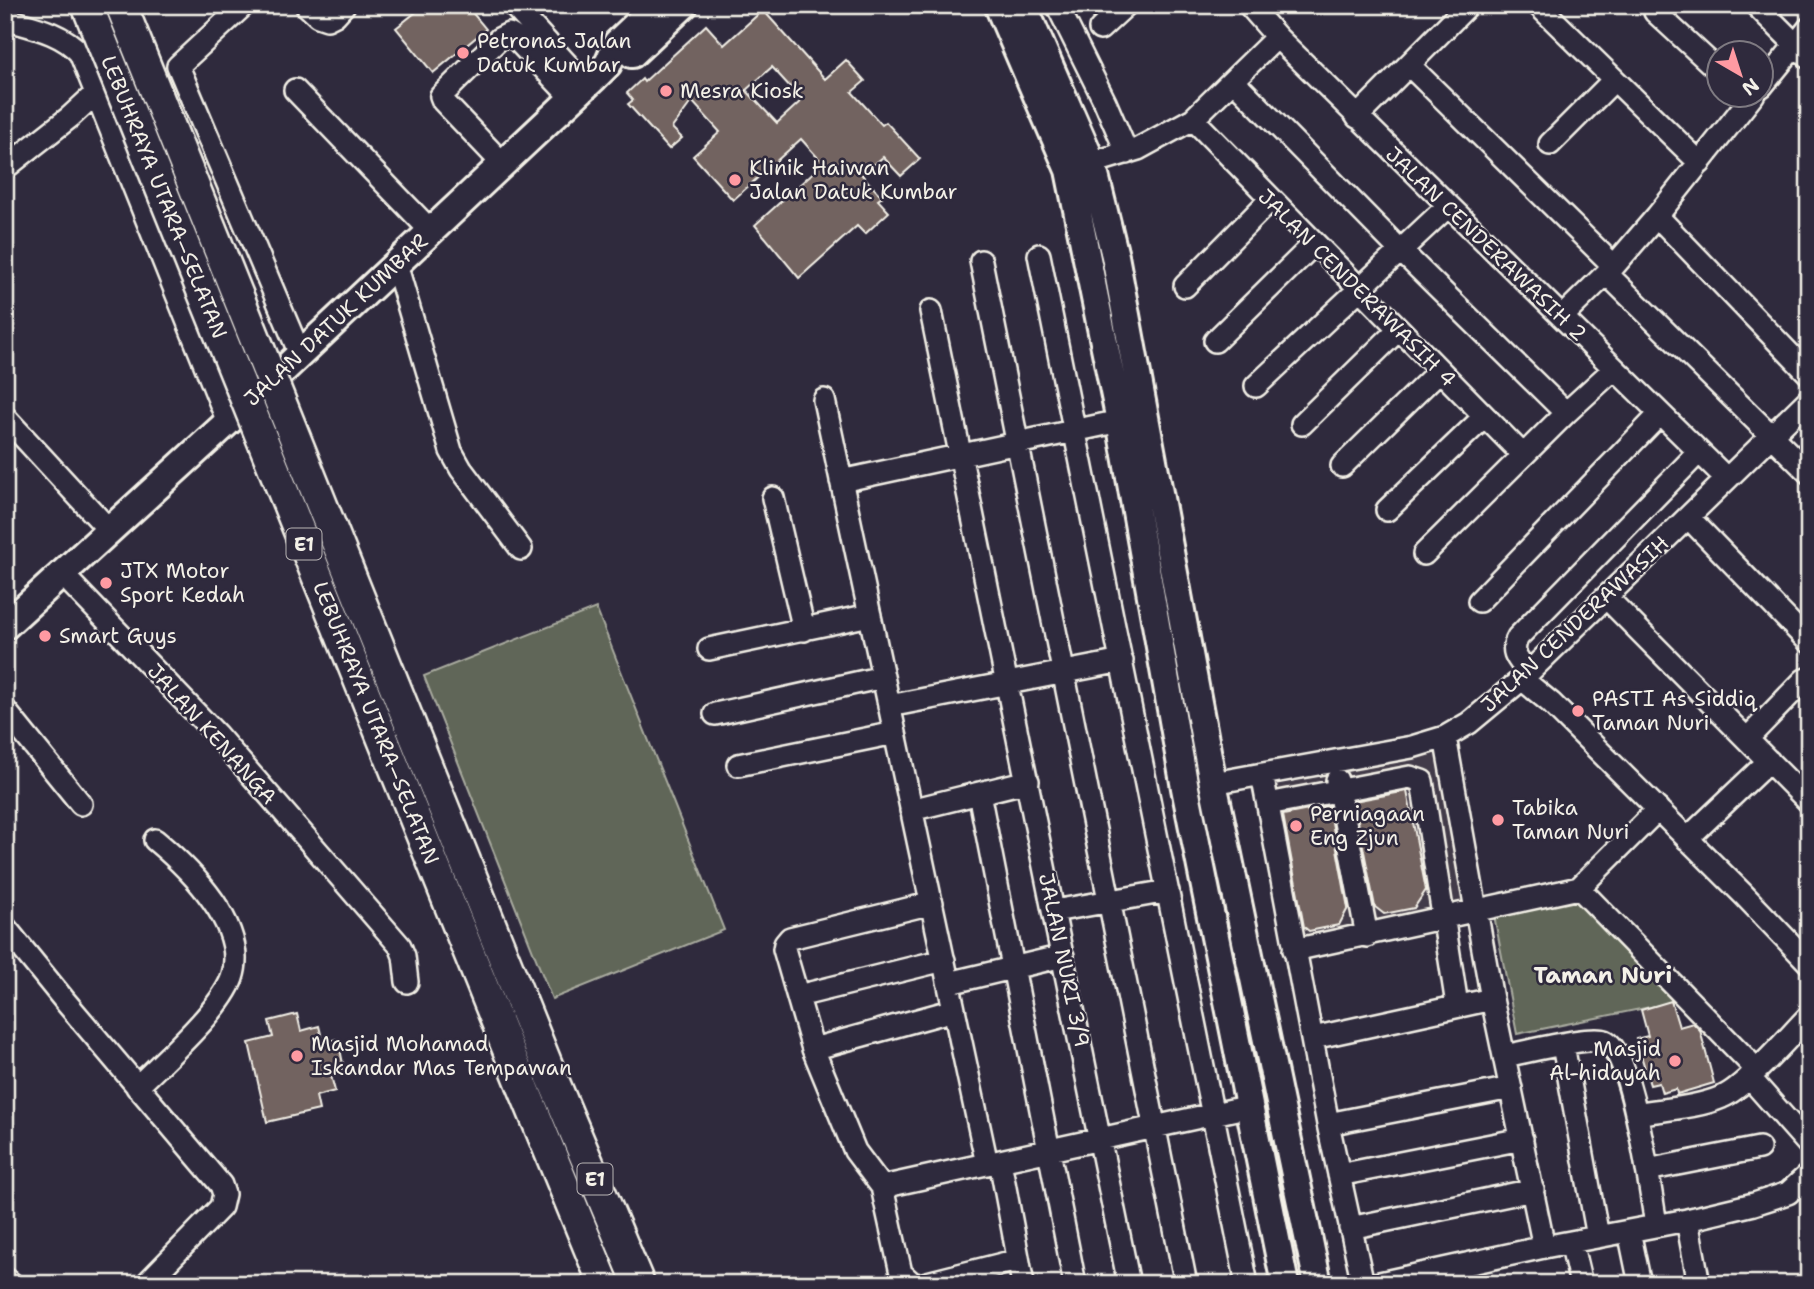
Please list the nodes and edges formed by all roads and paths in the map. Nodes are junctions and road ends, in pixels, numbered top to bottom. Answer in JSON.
{"nodes":[{"id":1,"x":87,"y":5,"type":"edge"},
{"id":2,"x":121,"y":5,"type":"edge"},
{"id":3,"x":244,"y":5,"type":"edge"},
{"id":4,"x":306,"y":5,"type":"edge"},
{"id":5,"x":344,"y":5,"type":"edge"},
{"id":6,"x":513,"y":5,"type":"edge"},
{"id":7,"x":657,"y":5,"type":"edge"},
{"id":8,"x":684,"y":5,"type":"edge"},
{"id":9,"x":998,"y":5,"type":"edge"},
{"id":10,"x":1023,"y":5,"type":"edge"},
{"id":11,"x":1057,"y":5,"type":"edge"},
{"id":12,"x":1126,"y":5,"type":"edge"},
{"id":13,"x":1249,"y":5,"type":"edge"},
{"id":14,"x":1468,"y":5,"type":"edge"},
{"id":15,"x":1538,"y":5,"type":"edge"},
{"id":16,"x":1756,"y":5,"type":"edge"},
{"id":17,"x":1655,"y":8,"type":"edge"},
{"id":18,"x":5,"y":19,"type":"edge"},
{"id":19,"x":1100,"y":29,"type":"dead end"},
{"id":20,"x":1276,"y":37,"type":"junction"},
{"id":21,"x":1804,"y":43,"type":"edge"},
{"id":22,"x":1706,"y":58,"type":"edge"},
{"id":23,"x":618,"y":61,"type":"junction"},
{"id":24,"x":1409,"y":65,"type":"junction"},
{"id":25,"x":1776,"y":70,"type":"edge"},
{"id":26,"x":1233,"y":80,"type":"junction"},
{"id":27,"x":1614,"y":80,"type":"junction"},
{"id":28,"x":295,"y":90,"type":"dead end"},
{"id":29,"x":579,"y":92,"type":"junction"},
{"id":30,"x":96,"y":93,"type":"junction"},
{"id":31,"x":1741,"y":108,"type":"edge"},
{"id":32,"x":1357,"y":117,"type":"junction"},
{"id":33,"x":1193,"y":119,"type":"junction"},
{"id":34,"x":1550,"y":144,"type":"dead end"},
{"id":35,"x":1127,"y":153,"type":"junction"},
{"id":36,"x":502,"y":163,"type":"junction"},
{"id":37,"x":1092,"y":163,"type":"junction"},
{"id":38,"x":1700,"y":163,"type":"junction"},
{"id":39,"x":5,"y":168,"type":"edge"},
{"id":40,"x":1270,"y":200,"type":"junction"},
{"id":41,"x":1448,"y":206,"type":"junction"},
{"id":42,"x":1657,"y":216,"type":"junction"},
{"id":43,"x":431,"y":231,"type":"junction"},
{"id":44,"x":1314,"y":244,"type":"junction"},
{"id":45,"x":1400,"y":250,"type":"junction"},
{"id":46,"x":1039,"y":255,"type":"dead end"},
{"id":47,"x":981,"y":261,"type":"dead end"},
{"id":48,"x":396,"y":264,"type":"junction"},
{"id":49,"x":1611,"y":270,"type":"junction"},
{"id":50,"x":1185,"y":286,"type":"dead end"},
{"id":51,"x":1360,"y":290,"type":"junction"},
{"id":52,"x":932,"y":311,"type":"dead end"},
{"id":53,"x":1562,"y":317,"type":"junction"},
{"id":54,"x":1398,"y":330,"type":"junction"},
{"id":55,"x":1215,"y":341,"type":"dead end"},
{"id":56,"x":300,"y":354,"type":"junction"},
{"id":57,"x":1614,"y":369,"type":"junction"},
{"id":58,"x":1439,"y":371,"type":"junction"},
{"id":59,"x":1809,"y":374,"type":"edge"},
{"id":60,"x":1255,"y":386,"type":"dead end"},
{"id":61,"x":1809,"y":399,"type":"edge"},
{"id":62,"x":824,"y":400,"type":"dead end"},
{"id":63,"x":1566,"y":413,"type":"junction"},
{"id":64,"x":1660,"y":414,"type":"junction"},
{"id":65,"x":5,"y":417,"type":"edge"},
{"id":66,"x":1484,"y":417,"type":"junction"},
{"id":67,"x":1121,"y":421,"type":"junction"},
{"id":68,"x":228,"y":422,"type":"junction"},
{"id":69,"x":1302,"y":424,"type":"dead end"},
{"id":70,"x":1075,"y":431,"type":"junction"},
{"id":71,"x":1770,"y":437,"type":"junction"},
{"id":72,"x":1017,"y":443,"type":"junction"},
{"id":73,"x":1699,"y":452,"type":"junction"},
{"id":74,"x":1523,"y":455,"type":"junction"},
{"id":75,"x":961,"y":456,"type":"junction"},
{"id":76,"x":1805,"y":460,"type":"edge"},
{"id":77,"x":1342,"y":466,"type":"dead end"},
{"id":78,"x":1727,"y":479,"type":"junction"},
{"id":79,"x":841,"y":481,"type":"junction"},
{"id":80,"x":773,"y":498,"type":"dead end"},
{"id":81,"x":1387,"y":510,"type":"dead end"},
{"id":82,"x":1688,"y":517,"type":"junction"},
{"id":83,"x":110,"y":531,"type":"junction"},
{"id":84,"x":521,"y":549,"type":"dead end"},
{"id":85,"x":1424,"y":554,"type":"dead end"},
{"id":86,"x":63,"y":575,"type":"junction"},
{"id":87,"x":1606,"y":597,"type":"junction"},
{"id":88,"x":1479,"y":601,"type":"dead end"},
{"id":89,"x":870,"y":615,"type":"junction"},
{"id":90,"x":9,"y":616,"type":"edge"},
{"id":91,"x":804,"y":630,"type":"junction"},
{"id":92,"x":1809,"y":642,"type":"edge"},
{"id":93,"x":709,"y":649,"type":"dead end"},
{"id":94,"x":1122,"y":661,"type":"junction"},
{"id":95,"x":1063,"y":672,"type":"junction"},
{"id":96,"x":1525,"y":676,"type":"junction"},
{"id":97,"x":883,"y":677,"type":"junction"},
{"id":98,"x":1809,"y":678,"type":"edge"},
{"id":99,"x":1008,"y":683,"type":"junction"},
{"id":100,"x":889,"y":706,"type":"junction"},
{"id":101,"x":5,"y":710,"type":"edge"},
{"id":102,"x":715,"y":714,"type":"dead end"},
{"id":103,"x":895,"y":733,"type":"junction"},
{"id":104,"x":1446,"y":737,"type":"junction"},
{"id":105,"x":1747,"y":738,"type":"junction"},
{"id":106,"x":1334,"y":761,"type":"junction"},
{"id":107,"x":1769,"y":761,"type":"junction"},
{"id":108,"x":738,"y":765,"type":"dead end"},
{"id":109,"x":1262,"y":774,"type":"junction"},
{"id":110,"x":1028,"y":781,"type":"junction"},
{"id":111,"x":1213,"y":783,"type":"junction"},
{"id":112,"x":1455,"y":790,"type":"junction"},
{"id":113,"x":1339,"y":791,"type":"junction"},
{"id":114,"x":979,"y":793,"type":"junction"},
{"id":115,"x":1425,"y":795,"type":"junction"},
{"id":116,"x":1809,"y":802,"type":"edge"},
{"id":117,"x":81,"y":804,"type":"dead end"},
{"id":118,"x":1268,"y":804,"type":"junction"},
{"id":119,"x":1658,"y":809,"type":"junction"},
{"id":120,"x":911,"y":810,"type":"junction"},
{"id":121,"x":1687,"y":839,"type":"junction"},
{"id":122,"x":155,"y":840,"type":"dead end"},
{"id":123,"x":1579,"y":888,"type":"junction"},
{"id":124,"x":1168,"y":891,"type":"junction"},
{"id":125,"x":1110,"y":901,"type":"junction"},
{"id":126,"x":932,"y":903,"type":"junction"},
{"id":127,"x":1054,"y":911,"type":"junction"},
{"id":128,"x":1476,"y":911,"type":"junction"},
{"id":129,"x":1444,"y":919,"type":"junction"},
{"id":130,"x":5,"y":927,"type":"edge"},
{"id":131,"x":1367,"y":936,"type":"junction"},
{"id":132,"x":1294,"y":950,"type":"junction"},
{"id":133,"x":1063,"y":956,"type":"junction"},
{"id":134,"x":944,"y":960,"type":"junction"},
{"id":135,"x":1809,"y":963,"type":"edge"},
{"id":136,"x":1014,"y":967,"type":"junction"},
{"id":137,"x":407,"y":982,"type":"dead end"},
{"id":138,"x":949,"y":984,"type":"junction"},
{"id":139,"x":798,"y":996,"type":"junction"},
{"id":140,"x":1492,"y":999,"type":"junction"},
{"id":141,"x":1457,"y":1005,"type":"junction"},
{"id":142,"x":954,"y":1010,"type":"junction"},
{"id":143,"x":1809,"y":1016,"type":"edge"},
{"id":144,"x":1313,"y":1038,"type":"junction"},
{"id":145,"x":1563,"y":1045,"type":"junction"},
{"id":146,"x":813,"y":1049,"type":"junction"},
{"id":147,"x":1504,"y":1056,"type":"junction"},
{"id":148,"x":1753,"y":1073,"type":"junction"},
{"id":149,"x":138,"y":1087,"type":"junction"},
{"id":150,"x":1511,"y":1088,"type":"junction"},
{"id":151,"x":1250,"y":1106,"type":"junction"},
{"id":152,"x":1214,"y":1114,"type":"junction"},
{"id":153,"x":1636,"y":1114,"type":"junction"},
{"id":154,"x":1328,"y":1124,"type":"junction"},
{"id":155,"x":1155,"y":1127,"type":"junction"},
{"id":156,"x":1101,"y":1139,"type":"junction"},
{"id":157,"x":1522,"y":1139,"type":"junction"},
{"id":158,"x":1809,"y":1145,"type":"edge"},
{"id":159,"x":1759,"y":1147,"type":"dead end"},
{"id":160,"x":1050,"y":1150,"type":"junction"},
{"id":161,"x":994,"y":1162,"type":"junction"},
{"id":162,"x":1647,"y":1170,"type":"junction"},
{"id":163,"x":1809,"y":1174,"type":"edge"},
{"id":164,"x":1339,"y":1175,"type":"junction"},
{"id":165,"x":882,"y":1187,"type":"junction"},
{"id":166,"x":1533,"y":1190,"type":"junction"},
{"id":167,"x":1688,"y":1220,"type":"junction"},
{"id":168,"x":1656,"y":1226,"type":"junction"},
{"id":169,"x":1350,"y":1228,"type":"junction"},
{"id":170,"x":1629,"y":1231,"type":"junction"},
{"id":171,"x":1598,"y":1237,"type":"junction"},
{"id":172,"x":1571,"y":1242,"type":"junction"},
{"id":173,"x":1544,"y":1247,"type":"junction"},
{"id":174,"x":1018,"y":1260,"type":"junction"},
{"id":175,"x":5,"y":1278,"type":"edge"},
{"id":176,"x":12,"y":1284,"type":"edge"},
{"id":177,"x":146,"y":1284,"type":"edge"},
{"id":178,"x":604,"y":1284,"type":"edge"},
{"id":179,"x":639,"y":1284,"type":"edge"},
{"id":180,"x":913,"y":1284,"type":"edge"},
{"id":181,"x":923,"y":1284,"type":"edge"},
{"id":182,"x":1023,"y":1284,"type":"edge"},
{"id":183,"x":1075,"y":1284,"type":"edge"},
{"id":184,"x":1129,"y":1284,"type":"edge"},
{"id":185,"x":1186,"y":1284,"type":"edge"},
{"id":186,"x":1247,"y":1284,"type":"edge"},
{"id":187,"x":1285,"y":1284,"type":"edge"},
{"id":188,"x":1318,"y":1284,"type":"edge"},
{"id":189,"x":1363,"y":1284,"type":"edge"},
{"id":190,"x":1375,"y":1284,"type":"edge"},
{"id":191,"x":1581,"y":1284,"type":"edge"},
{"id":192,"x":1640,"y":1284,"type":"edge"},
{"id":193,"x":1699,"y":1284,"type":"edge"}],
"edges":[{"from":1,"to":178,"type":"highway","name":"LEBUHRAYA UTARA–SELATAN","number":"E1","bridge":true},
{"from":2,"to":179,"type":"highway","name":"LEBUHRAYA UTARA–SELATAN","number":"E1","bridge":true},
{"from":3,"to":56,"type":"street"},
{"from":4,"to":5,"type":"street"},
{"from":6,"to":29,"type":"street"},
{"from":7,"to":23,"type":"main road","name":"JALAN DATUK KUMBAR"},
{"from":8,"to":23,"type":"main road","name":"JALAN DATUK KUMBAR"},
{"from":9,"to":67,"type":"main road"},
{"from":10,"to":37,"type":"main road"},
{"from":11,"to":35,"type":"street"},
{"from":12,"to":19,"type":"street"},
{"from":13,"to":20,"type":"street","name":"JALAN CENDERAWASIH 2"},
{"from":14,"to":24,"type":"street"},
{"from":15,"to":27,"type":"street"},
{"from":16,"to":21,"type":"street"},
{"from":17,"to":22,"type":"street"},
{"from":18,"to":30,"type":"street"},
{"from":20,"to":26,"type":"street"},
{"from":20,"to":32,"type":"street","name":"JALAN CENDERAWASIH 2"},
{"from":21,"to":25,"type":"street"},
{"from":23,"to":29,"type":"main road","name":"JALAN DATUK KUMBAR"},
{"from":24,"to":32,"type":"street"},
{"from":24,"to":49,"type":"street"},
{"from":26,"to":33,"type":"street"},
{"from":26,"to":45,"type":"street"},
{"from":27,"to":34,"type":"street"},
{"from":27,"to":38,"type":"street"},
{"from":28,"to":43,"type":"street"},
{"from":29,"to":36,"type":"main road","name":"JALAN DATUK KUMBAR"},
{"from":29,"to":36,"type":"street"},
{"from":30,"to":39,"type":"street"},
{"from":30,"to":68,"type":"street"},
{"from":31,"to":38,"type":"street"},
{"from":32,"to":41,"type":"street","name":"JALAN CENDERAWASIH 2"},
{"from":33,"to":35,"type":"street"},
{"from":33,"to":40,"type":"street","name":"JALAN CENDERAWASIH 4"},
{"from":35,"to":37,"type":"street"},
{"from":36,"to":43,"type":"main road","name":"JALAN DATUK KUMBAR"},
{"from":37,"to":111,"type":"main road"},
{"from":38,"to":42,"type":"street"},
{"from":40,"to":44,"type":"street","name":"JALAN CENDERAWASIH 4"},
{"from":40,"to":50,"type":"street"},
{"from":41,"to":45,"type":"street"},
{"from":41,"to":53,"type":"street","name":"JALAN CENDERAWASIH 2"},
{"from":42,"to":49,"type":"street"},
{"from":42,"to":59,"type":"street"},
{"from":43,"to":48,"type":"main road","name":"JALAN DATUK KUMBAR"},
{"from":44,"to":51,"type":"street","name":"JALAN CENDERAWASIH 4"},
{"from":44,"to":55,"type":"street"},
{"from":45,"to":51,"type":"street"},
{"from":45,"to":63,"type":"street"},
{"from":46,"to":70,"type":"street"},
{"from":47,"to":72,"type":"street"},
{"from":48,"to":56,"type":"main road","name":"JALAN DATUK KUMBAR"},
{"from":48,"to":84,"type":"street"},
{"from":49,"to":53,"type":"street"},
{"from":49,"to":71,"type":"street"},
{"from":51,"to":54,"type":"street","name":"JALAN CENDERAWASIH 4"},
{"from":51,"to":60,"type":"street"},
{"from":52,"to":75,"type":"street","name":"JALAN NURI 3/9"},
{"from":53,"to":57,"type":"street","name":"JALAN CENDERAWASIH 2"},
{"from":54,"to":58,"type":"street","name":"JALAN CENDERAWASIH 4"},
{"from":54,"to":69,"type":"street"},
{"from":56,"to":68,"type":"main road","name":"JALAN DATUK KUMBAR"},
{"from":57,"to":63,"type":"street"},
{"from":57,"to":64,"type":"street","name":"JALAN CENDERAWASIH 2"},
{"from":58,"to":66,"type":"street","name":"JALAN CENDERAWASIH 4"},
{"from":58,"to":77,"type":"street"},
{"from":61,"to":71,"type":"street","name":"JALAN CENDERAWASIH"},
{"from":62,"to":79,"type":"street"},
{"from":63,"to":74,"type":"street"},
{"from":64,"to":73,"type":"street","name":"JALAN CENDERAWASIH 2"},
{"from":64,"to":88,"type":"street"},
{"from":65,"to":83,"type":"street"},
{"from":66,"to":74,"type":"street","name":"JALAN CENDERAWASIH 4"},
{"from":66,"to":81,"type":"street"},
{"from":67,"to":70,"type":"street"},
{"from":67,"to":151,"type":"main road"},
{"from":68,"to":83,"type":"main road","name":"JALAN DATUK KUMBAR"},
{"from":70,"to":72,"type":"street"},
{"from":70,"to":94,"type":"street"},
{"from":71,"to":76,"type":"street"},
{"from":71,"to":78,"type":"street","name":"JALAN CENDERAWASIH"},
{"from":72,"to":75,"type":"street"},
{"from":72,"to":95,"type":"street"},
{"from":73,"to":78,"type":"street","name":"JALAN CENDERAWASIH 2"},
{"from":73,"to":96,"type":"street"},
{"from":74,"to":85,"type":"street"},
{"from":75,"to":79,"type":"street"},
{"from":75,"to":99,"type":"street","name":"JALAN NURI 3/9"},
{"from":78,"to":82,"type":"street","name":"JALAN CENDERAWASIH"},
{"from":79,"to":89,"type":"street"},
{"from":80,"to":91,"type":"street"},
{"from":82,"to":87,"type":"street","name":"JALAN CENDERAWASIH"},
{"from":82,"to":92,"type":"street"},
{"from":83,"to":86,"type":"main road","name":"JALAN DATUK KUMBAR"},
{"from":86,"to":90,"type":"main road","name":"JALAN DATUK KUMBAR"},
{"from":86,"to":137,"type":"street","name":"JALAN KENANGA"},
{"from":87,"to":96,"type":"street","name":"JALAN CENDERAWASIH"},
{"from":87,"to":105,"type":"street"},
{"from":89,"to":91,"type":"street"},
{"from":89,"to":97,"type":"street"},
{"from":91,"to":93,"type":"street"},
{"from":94,"to":95,"type":"street"},
{"from":94,"to":124,"type":"street"},
{"from":95,"to":99,"type":"street"},
{"from":95,"to":125,"type":"street"},
{"from":96,"to":104,"type":"street","name":"JALAN CENDERAWASIH"},
{"from":96,"to":119,"type":"street"},
{"from":97,"to":100,"type":"street"},
{"from":97,"to":102,"type":"street"},
{"from":98,"to":105,"type":"street"},
{"from":99,"to":100,"type":"street"},
{"from":99,"to":110,"type":"street","name":"JALAN NURI 3/9"},
{"from":100,"to":103,"type":"street"},
{"from":101,"to":117,"type":"street"},
{"from":103,"to":108,"type":"street"},
{"from":103,"to":120,"type":"street"},
{"from":104,"to":106,"type":"street","name":"JALAN CENDERAWASIH"},
{"from":104,"to":112,"type":"street"},
{"from":105,"to":107,"type":"street"},
{"from":106,"to":109,"type":"street","name":"JALAN CENDERAWASIH"},
{"from":106,"to":113,"type":"street"},
{"from":107,"to":116,"type":"street"},
{"from":107,"to":121,"type":"street"},
{"from":109,"to":111,"type":"street","name":"JALAN CENDERAWASIH"},
{"from":109,"to":118,"type":"street"},
{"from":110,"to":114,"type":"street"},
{"from":110,"to":127,"type":"street","name":"JALAN NURI 3/9"},
{"from":111,"to":188,"type":"main road"},
{"from":112,"to":115,"type":"street"},
{"from":112,"to":128,"type":"street"},
{"from":113,"to":115,"type":"street"},
{"from":113,"to":118,"type":"street"},
{"from":113,"to":131,"type":"street"},
{"from":114,"to":120,"type":"street"},
{"from":114,"to":136,"type":"street"},
{"from":115,"to":129,"type":"street"},
{"from":118,"to":132,"type":"street"},
{"from":119,"to":121,"type":"street"},
{"from":119,"to":123,"type":"street"},
{"from":120,"to":126,"type":"street"},
{"from":121,"to":135,"type":"street"},
{"from":122,"to":149,"type":"street"},
{"from":123,"to":128,"type":"street"},
{"from":123,"to":148,"type":"street"},
{"from":124,"to":125,"type":"street"},
{"from":124,"to":152,"type":"street"},
{"from":125,"to":127,"type":"street"},
{"from":125,"to":155,"type":"street"},
{"from":126,"to":134,"type":"street"},
{"from":126,"to":139,"type":"street"},
{"from":127,"to":133,"type":"street","name":"JALAN NURI 3/9"},
{"from":128,"to":129,"type":"street"},
{"from":128,"to":140,"type":"street"},
{"from":129,"to":131,"type":"street"},
{"from":129,"to":141,"type":"street"},
{"from":130,"to":149,"type":"street"},
{"from":131,"to":132,"type":"street"},
{"from":132,"to":144,"type":"street"},
{"from":133,"to":136,"type":"street"},
{"from":133,"to":156,"type":"street","name":"JALAN NURI 3/9"},
{"from":134,"to":138,"type":"street"},
{"from":134,"to":139,"type":"street"},
{"from":136,"to":138,"type":"street"},
{"from":136,"to":160,"type":"street"},
{"from":138,"to":142,"type":"street"},
{"from":139,"to":146,"type":"street"},
{"from":140,"to":141,"type":"street"},
{"from":140,"to":147,"type":"street"},
{"from":141,"to":144,"type":"street"},
{"from":142,"to":146,"type":"street"},
{"from":142,"to":161,"type":"street"},
{"from":143,"to":148,"type":"street"},
{"from":144,"to":154,"type":"street"},
{"from":145,"to":147,"type":"street"},
{"from":145,"to":153,"type":"street"},
{"from":145,"to":171,"type":"street"},
{"from":146,"to":165,"type":"street"},
{"from":147,"to":150,"type":"street"},
{"from":148,"to":153,"type":"street"},
{"from":148,"to":158,"type":"street"},
{"from":149,"to":177,"type":"street"},
{"from":150,"to":154,"type":"street"},
{"from":150,"to":157,"type":"street"},
{"from":151,"to":152,"type":"street"},
{"from":151,"to":187,"type":"main road"},
{"from":152,"to":155,"type":"street"},
{"from":152,"to":186,"type":"street"},
{"from":153,"to":162,"type":"street"},
{"from":154,"to":164,"type":"street"},
{"from":155,"to":156,"type":"street"},
{"from":155,"to":185,"type":"street"},
{"from":156,"to":160,"type":"street"},
{"from":156,"to":184,"type":"street","name":"JALAN NURI 3/9"},
{"from":157,"to":164,"type":"street"},
{"from":157,"to":166,"type":"street"},
{"from":159,"to":162,"type":"street"},
{"from":160,"to":161,"type":"street"},
{"from":160,"to":183,"type":"street"},
{"from":161,"to":165,"type":"street"},
{"from":161,"to":174,"type":"street"},
{"from":162,"to":168,"type":"street"},
{"from":163,"to":167,"type":"street"},
{"from":164,"to":169,"type":"street"},
{"from":165,"to":180,"type":"street"},
{"from":166,"to":169,"type":"street"},
{"from":166,"to":173,"type":"street"},
{"from":167,"to":168,"type":"street"},
{"from":167,"to":193,"type":"street"},
{"from":168,"to":170,"type":"street"},
{"from":169,"to":189,"type":"street"},
{"from":170,"to":171,"type":"street"},
{"from":170,"to":192,"type":"street"},
{"from":171,"to":172,"type":"street"},
{"from":172,"to":173,"type":"street"},
{"from":172,"to":191,"type":"street"},
{"from":173,"to":190,"type":"street"},
{"from":174,"to":181,"type":"street"},
{"from":174,"to":182,"type":"street"},
{"from":175,"to":176,"type":"street"}]}
